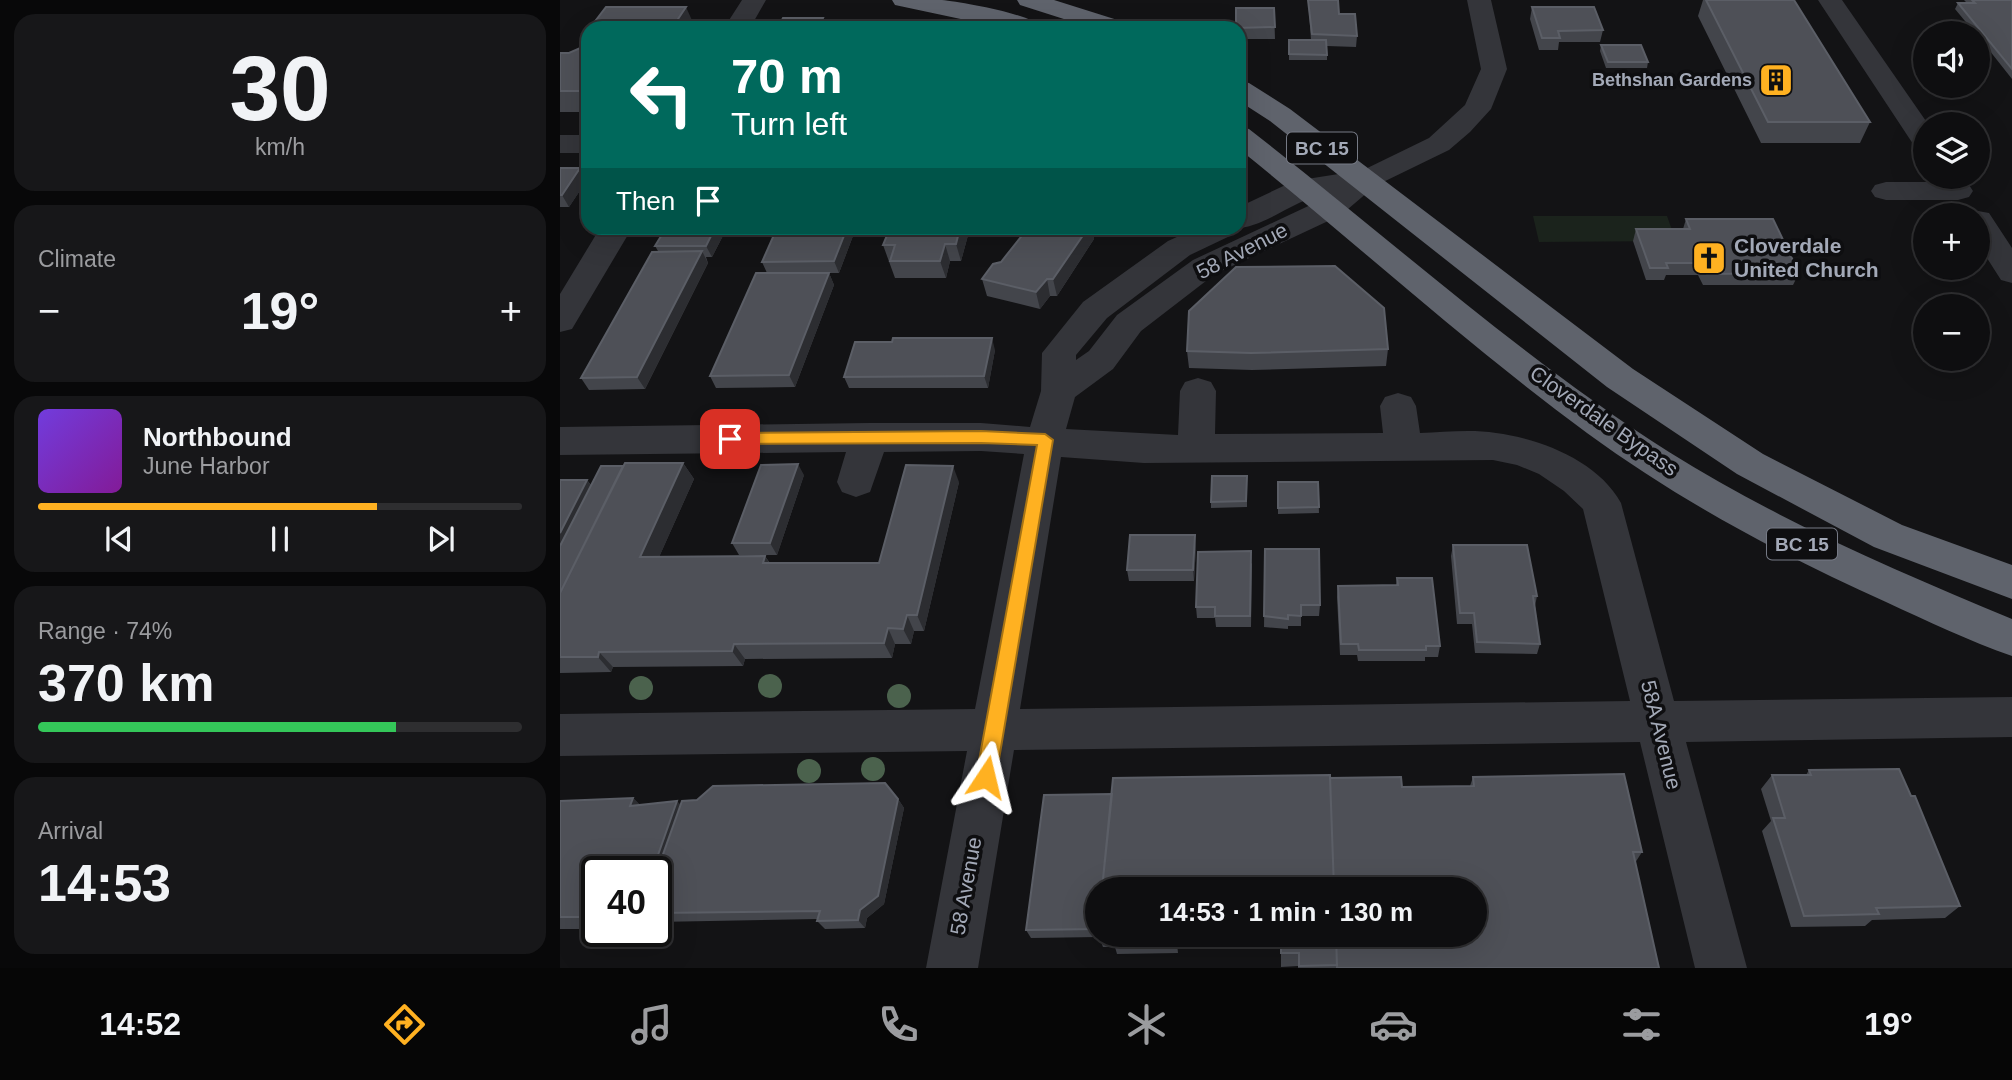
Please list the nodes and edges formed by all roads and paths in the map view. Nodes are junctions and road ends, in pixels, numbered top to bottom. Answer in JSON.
{"nodes":[{"id":1,"x":754,"y":0,"type":"edge"},
{"id":2,"x":904,"y":0,"type":"edge"},
{"id":3,"x":1029,"y":0,"type":"edge"},
{"id":4,"x":1479,"y":0,"type":"edge"},
{"id":5,"x":1830,"y":0,"type":"edge"},
{"id":6,"x":741,"y":21,"type":"edge"},
{"id":7,"x":1007,"y":21,"type":"edge"},
{"id":8,"x":1096,"y":21,"type":"edge"},
{"id":9,"x":1246,"y":94,"type":"edge"},
{"id":10,"x":1913,"y":123,"type":"edge"},
{"id":11,"x":1246,"y":141,"type":"edge"},
{"id":12,"x":560,"y":144,"type":"edge"},
{"id":13,"x":581,"y":144,"type":"edge"},
{"id":14,"x":1364,"y":180,"type":"junction"},
{"id":15,"x":1886,"y":191,"type":"dead end"},
{"id":16,"x":1960,"y":194,"type":"edge"},
{"id":17,"x":1318,"y":198,"type":"junction"},
{"id":18,"x":1246,"y":217,"type":"edge"},
{"id":19,"x":612,"y":235,"type":"edge"},
{"id":20,"x":1206,"y":235,"type":"edge"},
{"id":21,"x":1990,"y":239,"type":"edge"},
{"id":22,"x":2012,"y":273,"type":"edge"},
{"id":23,"x":560,"y":321,"type":"edge"},
{"id":24,"x":1059,"y":391,"type":"junction"},
{"id":25,"x":1198,"y":391,"type":"dead end"},
{"id":26,"x":1398,"y":406,"type":"dead end"},
{"id":27,"x":869,"y":437,"type":"junction"},
{"id":28,"x":1045,"y":440,"type":"junction"},
{"id":29,"x":560,"y":441,"type":"edge"},
{"id":30,"x":1403,"y":446,"type":"junction"},
{"id":31,"x":1196,"y":448,"type":"junction"},
{"id":32,"x":856,"y":482,"type":"dead end"},
{"id":33,"x":2012,"y":582,"type":"edge"},
{"id":34,"x":2012,"y":638,"type":"edge"},
{"id":35,"x":2012,"y":717,"type":"edge"},
{"id":36,"x":1657,"y":721,"type":"junction"},
{"id":37,"x":994,"y":730,"type":"junction"},
{"id":38,"x":560,"y":736,"type":"edge"},
{"id":39,"x":952,"y":968,"type":"edge"},
{"id":40,"x":1721,"y":968,"type":"edge"}],
"edges":[{"from":1,"to":6,"type":"street"},
{"from":2,"to":7,"type":"highway"},
{"from":3,"to":8,"type":"highway"},
{"from":4,"to":14,"type":"street"},
{"from":5,"to":10,"type":"street"},
{"from":9,"to":14,"type":"highway","number":"BC 15"},
{"from":11,"to":17,"type":"highway","name":"Cloverdale Bypass","number":"BC 15"},
{"from":12,"to":13,"type":"street"},
{"from":14,"to":17,"type":"street","name":"58 Avenue"},
{"from":14,"to":33,"type":"highway","number":"BC 15"},
{"from":15,"to":16,"type":"street"},
{"from":17,"to":18,"type":"street","name":"58 Avenue"},
{"from":17,"to":24,"type":"street","name":"58 Avenue"},
{"from":17,"to":34,"type":"highway","name":"Cloverdale Bypass","number":"BC 15"},
{"from":19,"to":23,"type":"street"},
{"from":20,"to":24,"type":"street","name":"58 Avenue"},
{"from":21,"to":22,"type":"street"},
{"from":24,"to":28,"type":"street","name":"58 Avenue"},
{"from":25,"to":31,"type":"street"},
{"from":26,"to":30,"type":"street"},
{"from":27,"to":28,"type":"street"},
{"from":27,"to":29,"type":"street"},
{"from":27,"to":32,"type":"street"},
{"from":28,"to":31,"type":"street"},
{"from":28,"to":37,"type":"street","name":"58 Avenue"},
{"from":30,"to":31,"type":"street"},
{"from":30,"to":36,"type":"street","name":"58A Avenue"},
{"from":35,"to":36,"type":"street"},
{"from":36,"to":37,"type":"street"},
{"from":36,"to":40,"type":"street","name":"58A Avenue"},
{"from":37,"to":38,"type":"street"},
{"from":37,"to":39,"type":"street","name":"58 Avenue"}]}
